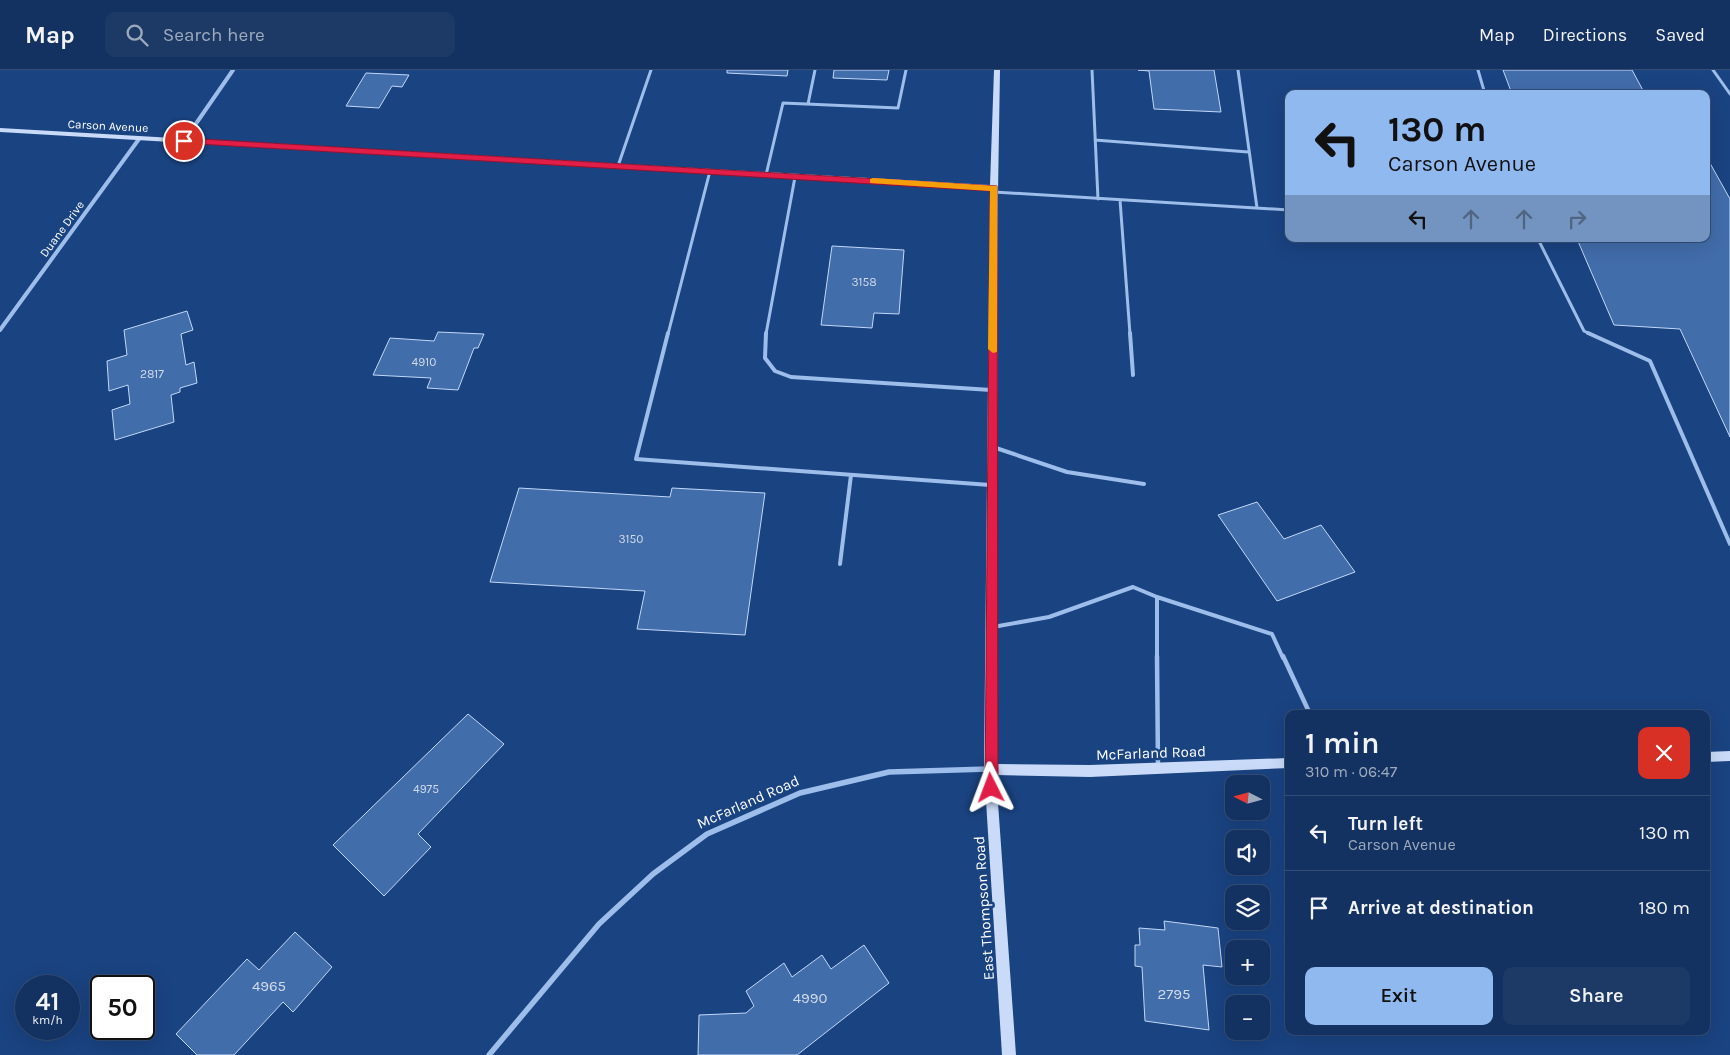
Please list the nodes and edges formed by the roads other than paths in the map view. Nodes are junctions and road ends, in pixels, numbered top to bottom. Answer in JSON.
{"nodes":[{"id":1,"x":233,"y":70,"type":"edge"},
{"id":2,"x":651,"y":70,"type":"edge"},
{"id":3,"x":815,"y":70,"type":"edge"},
{"id":4,"x":906,"y":70,"type":"edge"},
{"id":5,"x":997,"y":70,"type":"edge"},
{"id":6,"x":1092,"y":70,"type":"edge"},
{"id":7,"x":1238,"y":70,"type":"edge"},
{"id":8,"x":1478,"y":70,"type":"edge"},
{"id":9,"x":1713,"y":70,"type":"edge"},
{"id":10,"x":1484,"y":90,"type":"edge"},
{"id":11,"x":1730,"y":94,"type":"edge"},
{"id":12,"x":808,"y":104,"type":"junction"},
{"id":13,"x":0,"y":130,"type":"edge"},
{"id":14,"x":140,"y":139,"type":"junction"},
{"id":15,"x":1095,"y":140,"type":"junction"},
{"id":16,"x":184,"y":141,"type":"junction"},
{"id":17,"x":1248,"y":152,"type":"junction"},
{"id":18,"x":618,"y":166,"type":"junction"},
{"id":19,"x":710,"y":171,"type":"junction"},
{"id":20,"x":766,"y":175,"type":"junction"},
{"id":21,"x":795,"y":176,"type":"junction"},
{"id":22,"x":994,"y":190,"type":"junction"},
{"id":23,"x":1098,"y":199,"type":"junction"},
{"id":24,"x":1120,"y":200,"type":"junction"},
{"id":25,"x":1257,"y":208,"type":"junction"},
{"id":26,"x":1285,"y":210,"type":"edge"},
{"id":27,"x":1540,"y":242,"type":"edge"},
{"id":28,"x":0,"y":330,"type":"edge"},
{"id":29,"x":1133,"y":375,"type":"dead end"},
{"id":30,"x":993,"y":390,"type":"junction"},
{"id":31,"x":993,"y":447,"type":"junction"},
{"id":32,"x":851,"y":475,"type":"junction"},
{"id":33,"x":1144,"y":484,"type":"dead end"},
{"id":34,"x":992,"y":486,"type":"junction"},
{"id":35,"x":1730,"y":544,"type":"edge"},
{"id":36,"x":840,"y":564,"type":"dead end"},
{"id":37,"x":1157,"y":597,"type":"junction"},
{"id":38,"x":991,"y":628,"type":"junction"},
{"id":39,"x":1308,"y":710,"type":"edge"},
{"id":40,"x":1710,"y":756,"type":"edge"},
{"id":41,"x":1730,"y":756,"type":"edge"},
{"id":42,"x":1285,"y":762,"type":"edge"},
{"id":43,"x":1158,"y":768,"type":"junction"},
{"id":44,"x":990,"y":769,"type":"junction"},
{"id":45,"x":489,"y":1055,"type":"edge"},
{"id":46,"x":1009,"y":1055,"type":"edge"}],
"edges":[{"from":1,"to":16,"type":"street"},
{"from":2,"to":18,"type":"lane"},
{"from":3,"to":12,"type":"lane"},
{"from":4,"to":12,"type":"lane"},
{"from":5,"to":22,"type":"main road","name":"East Thompson Road"},
{"from":6,"to":15,"type":"lane"},
{"from":7,"to":17,"type":"lane"},
{"from":8,"to":10,"type":"lane"},
{"from":9,"to":11,"type":"lane"},
{"from":12,"to":20,"type":"lane"},
{"from":13,"to":14,"type":"main road","name":"Carson Avenue"},
{"from":14,"to":16,"type":"main road","name":"Carson Avenue"},
{"from":14,"to":28,"type":"street","name":"Duane Drive"},
{"from":15,"to":17,"type":"lane"},
{"from":15,"to":23,"type":"lane"},
{"from":16,"to":18,"type":"main road","name":"Carson Avenue"},
{"from":17,"to":25,"type":"lane"},
{"from":18,"to":19,"type":"main road","name":"Carson Avenue"},
{"from":19,"to":20,"type":"main road","name":"Carson Avenue"},
{"from":19,"to":32,"type":"lane"},
{"from":20,"to":21,"type":"main road","name":"Carson Avenue"},
{"from":21,"to":22,"type":"main road","name":"Carson Avenue"},
{"from":21,"to":30,"type":"lane"},
{"from":22,"to":23,"type":"lane"},
{"from":22,"to":30,"type":"main road","name":"East Thompson Road"},
{"from":23,"to":24,"type":"lane"},
{"from":24,"to":25,"type":"lane"},
{"from":24,"to":29,"type":"lane"},
{"from":25,"to":26,"type":"lane"},
{"from":27,"to":35,"type":"lane"},
{"from":30,"to":31,"type":"main road","name":"East Thompson Road"},
{"from":31,"to":33,"type":"lane"},
{"from":31,"to":34,"type":"main road","name":"East Thompson Road"},
{"from":32,"to":34,"type":"lane"},
{"from":32,"to":36,"type":"lane"},
{"from":34,"to":38,"type":"main road","name":"East Thompson Road"},
{"from":37,"to":38,"type":"lane"},
{"from":37,"to":39,"type":"lane"},
{"from":37,"to":43,"type":"lane"},
{"from":38,"to":44,"type":"main road","name":"East Thompson Road"},
{"from":40,"to":41,"type":"main road"},
{"from":42,"to":43,"type":"main road","name":"McFarland Road"},
{"from":43,"to":44,"type":"main road","name":"McFarland Road"},
{"from":44,"to":45,"type":"street","name":"McFarland Road"},
{"from":44,"to":46,"type":"main road","name":"East Thompson Road"}]}
